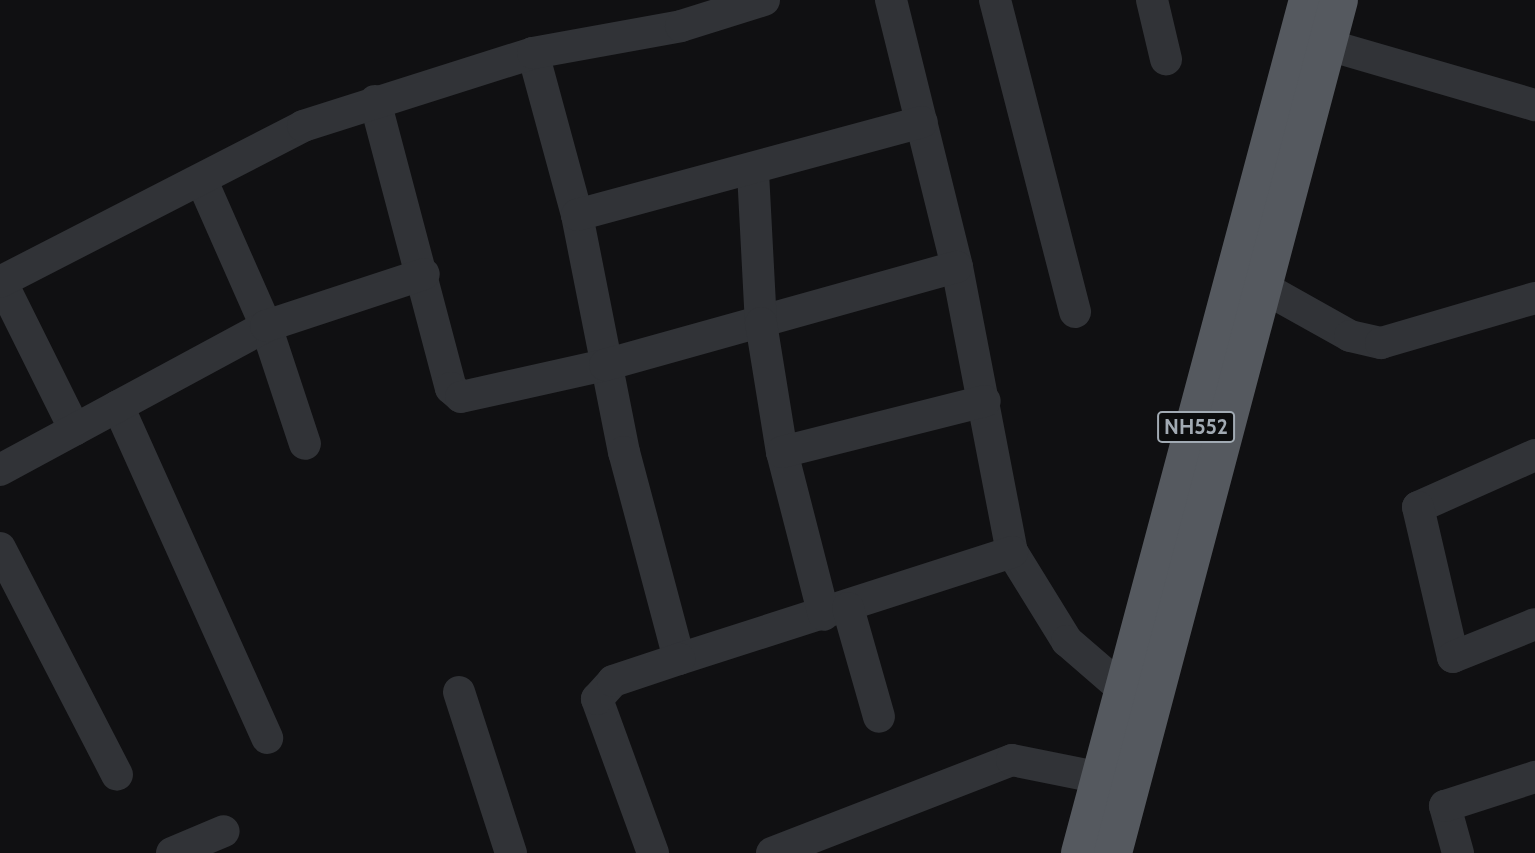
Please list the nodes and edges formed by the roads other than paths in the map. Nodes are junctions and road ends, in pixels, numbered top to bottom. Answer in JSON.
{"nodes":[{"id":1,"x":764,"y":0,"type":"edge"},
{"id":2,"x":891,"y":0,"type":"edge"},
{"id":3,"x":995,"y":0,"type":"edge"},
{"id":4,"x":1152,"y":0,"type":"edge"},
{"id":5,"x":1308,"y":0,"type":"edge"},
{"id":6,"x":1339,"y":0,"type":"edge"},
{"id":7,"x":1328,"y":45,"type":"junction"},
{"id":8,"x":533,"y":53,"type":"junction"},
{"id":9,"x":1166,"y":59,"type":"dead end"},
{"id":10,"x":376,"y":101,"type":"junction"},
{"id":11,"x":1535,"y":105,"type":"edge"},
{"id":12,"x":922,"y":122,"type":"junction"},
{"id":13,"x":754,"y":172,"type":"junction"},
{"id":14,"x":202,"y":181,"type":"junction"},
{"id":15,"x":577,"y":215,"type":"junction"},
{"id":16,"x":957,"y":267,"type":"junction"},
{"id":17,"x":424,"y":274,"type":"junction"},
{"id":18,"x":0,"y":281,"type":"edge"},
{"id":19,"x":1261,"y":286,"type":"junction"},
{"id":20,"x":1535,"y":298,"type":"edge"},
{"id":21,"x":1075,"y":312,"type":"dead end"},
{"id":22,"x":761,"y":323,"type":"junction"},
{"id":23,"x":266,"y":326,"type":"junction"},
{"id":24,"x":605,"y":365,"type":"junction"},
{"id":25,"x":985,"y":401,"type":"junction"},
{"id":26,"x":118,"y":406,"type":"junction"},
{"id":27,"x":75,"y":430,"type":"junction"},
{"id":28,"x":305,"y":444,"type":"dead end"},
{"id":29,"x":782,"y":452,"type":"junction"},
{"id":30,"x":1535,"y":455,"type":"edge"},
{"id":31,"x":0,"y":470,"type":"edge"},
{"id":32,"x":0,"y":548,"type":"edge"},
{"id":33,"x":1012,"y":552,"type":"junction"},
{"id":34,"x":836,"y":612,"type":"junction"},
{"id":35,"x":1535,"y":624,"type":"edge"},
{"id":36,"x":679,"y":659,"type":"junction"},
{"id":37,"x":1125,"y":691,"type":"junction"},
{"id":38,"x":459,"y":692,"type":"dead end"},
{"id":39,"x":879,"y":716,"type":"dead end"},
{"id":40,"x":267,"y":738,"type":"dead end"},
{"id":41,"x":117,"y":775,"type":"dead end"},
{"id":42,"x":1535,"y":777,"type":"edge"},
{"id":43,"x":1101,"y":778,"type":"junction"},
{"id":44,"x":224,"y":831,"type":"dead end"},
{"id":45,"x":172,"y":853,"type":"edge"},
{"id":46,"x":511,"y":853,"type":"edge"},
{"id":47,"x":653,"y":853,"type":"edge"},
{"id":48,"x":772,"y":853,"type":"edge"},
{"id":49,"x":1080,"y":853,"type":"edge"},
{"id":50,"x":1112,"y":853,"type":"edge"},
{"id":51,"x":1458,"y":853,"type":"edge"}],
"edges":[{"from":1,"to":8,"type":"street"},
{"from":2,"to":12,"type":"street"},
{"from":3,"to":21,"type":"street"},
{"from":4,"to":9,"type":"street"},
{"from":5,"to":37,"type":"highway","number":"NH552"},
{"from":6,"to":7,"type":"highway","number":"NH552"},
{"from":7,"to":11,"type":"street"},
{"from":7,"to":19,"type":"highway","number":"NH552"},
{"from":8,"to":10,"type":"street"},
{"from":8,"to":15,"type":"street"},
{"from":10,"to":14,"type":"street"},
{"from":10,"to":17,"type":"street"},
{"from":12,"to":13,"type":"street"},
{"from":12,"to":16,"type":"street"},
{"from":13,"to":15,"type":"street"},
{"from":13,"to":22,"type":"street"},
{"from":14,"to":18,"type":"street"},
{"from":14,"to":23,"type":"street"},
{"from":15,"to":24,"type":"street"},
{"from":16,"to":22,"type":"street"},
{"from":16,"to":25,"type":"street"},
{"from":17,"to":23,"type":"street"},
{"from":17,"to":24,"type":"street"},
{"from":18,"to":27,"type":"street"},
{"from":19,"to":20,"type":"street"},
{"from":19,"to":50,"type":"highway","number":"NH552"},
{"from":22,"to":24,"type":"street"},
{"from":22,"to":29,"type":"street"},
{"from":23,"to":26,"type":"street"},
{"from":23,"to":28,"type":"street"},
{"from":24,"to":36,"type":"street"},
{"from":25,"to":29,"type":"street"},
{"from":25,"to":33,"type":"street"},
{"from":26,"to":27,"type":"street"},
{"from":26,"to":40,"type":"street"},
{"from":27,"to":31,"type":"street"},
{"from":29,"to":34,"type":"street"},
{"from":30,"to":35,"type":"street"},
{"from":32,"to":41,"type":"street"},
{"from":33,"to":34,"type":"street"},
{"from":33,"to":37,"type":"street"},
{"from":34,"to":36,"type":"street"},
{"from":34,"to":39,"type":"street"},
{"from":36,"to":47,"type":"street"},
{"from":37,"to":43,"type":"highway","number":"NH552"},
{"from":38,"to":46,"type":"street"},
{"from":42,"to":51,"type":"street"},
{"from":43,"to":48,"type":"street"},
{"from":43,"to":49,"type":"highway","number":"NH552"},
{"from":44,"to":45,"type":"street"}]}
